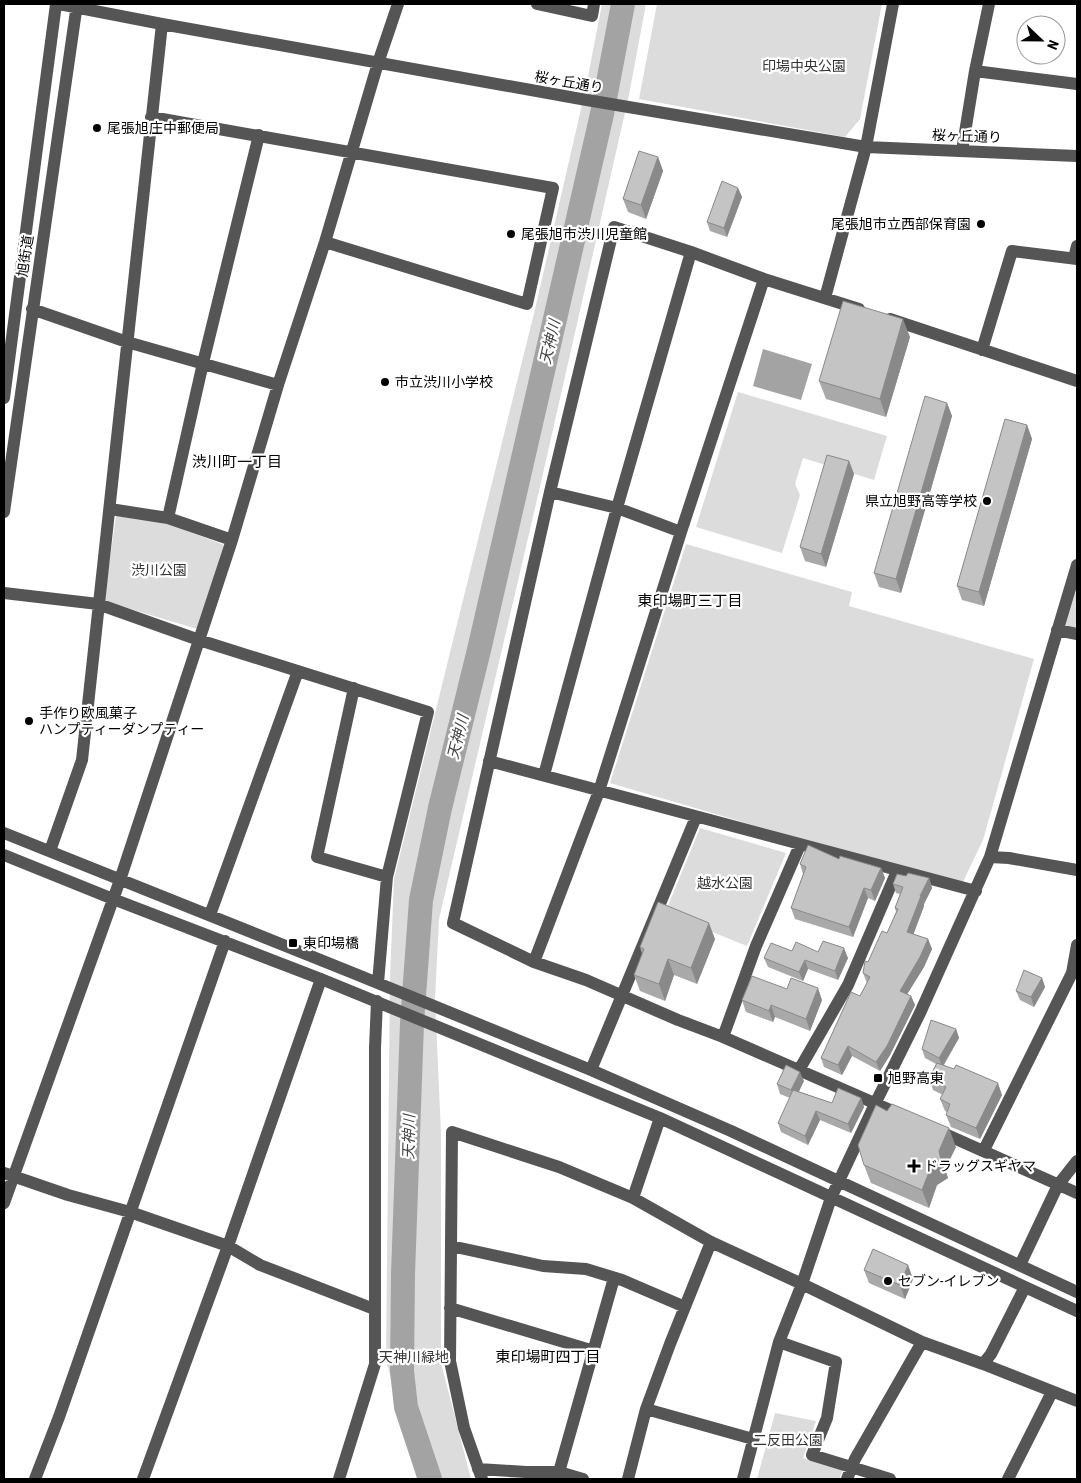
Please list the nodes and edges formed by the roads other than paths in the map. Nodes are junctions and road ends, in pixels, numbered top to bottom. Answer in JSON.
{"nodes":[{"id":1,"x":57,"y":4,"type":"edge"},
{"id":2,"x":398,"y":4,"type":"edge"},
{"id":3,"x":537,"y":4,"type":"edge"},
{"id":4,"x":594,"y":4,"type":"edge"},
{"id":5,"x":893,"y":4,"type":"edge"},
{"id":6,"x":989,"y":4,"type":"edge"},
{"id":7,"x":76,"y":5,"type":"edge"},
{"id":8,"x":162,"y":24,"type":"junction"},
{"id":9,"x":378,"y":63,"type":"junction"},
{"id":10,"x":975,"y":71,"type":"junction"},
{"id":11,"x":1077,"y":84,"type":"edge"},
{"id":12,"x":151,"y":117,"type":"junction"},
{"id":13,"x":259,"y":135,"type":"junction"},
{"id":14,"x":866,"y":147,"type":"junction"},
{"id":15,"x":350,"y":151,"type":"junction"},
{"id":16,"x":962,"y":151,"type":"junction"},
{"id":17,"x":1077,"y":156,"type":"edge"},
{"id":18,"x":325,"y":242,"type":"junction"},
{"id":19,"x":691,"y":252,"type":"junction"},
{"id":20,"x":1076,"y":254,"type":"edge"},
{"id":21,"x":764,"y":278,"type":"junction"},
{"id":22,"x":825,"y":298,"type":"junction"},
{"id":23,"x":32,"y":309,"type":"junction"},
{"id":24,"x":127,"y":342,"type":"junction"},
{"id":25,"x":982,"y":350,"type":"junction"},
{"id":26,"x":203,"y":363,"type":"junction"},
{"id":27,"x":1077,"y":381,"type":"edge"},
{"id":28,"x":278,"y":384,"type":"junction"},
{"id":29,"x":4,"y":398,"type":"edge"},
{"id":30,"x":550,"y":492,"type":"junction"},
{"id":31,"x":110,"y":508,"type":"junction"},
{"id":32,"x":617,"y":508,"type":"junction"},
{"id":33,"x":4,"y":512,"type":"edge"},
{"id":34,"x":168,"y":518,"type":"junction"},
{"id":35,"x":681,"y":532,"type":"junction"},
{"id":36,"x":232,"y":540,"type":"junction"},
{"id":37,"x":1077,"y":565,"type":"edge"},
{"id":38,"x":4,"y":592,"type":"edge"},
{"id":39,"x":98,"y":604,"type":"junction"},
{"id":40,"x":1057,"y":630,"type":"junction"},
{"id":41,"x":1077,"y":634,"type":"edge"},
{"id":42,"x":199,"y":640,"type":"junction"},
{"id":43,"x":298,"y":671,"type":"junction"},
{"id":44,"x":354,"y":688,"type":"junction"},
{"id":45,"x":489,"y":761,"type":"junction"},
{"id":46,"x":544,"y":775,"type":"junction"},
{"id":47,"x":599,"y":791,"type":"junction"},
{"id":48,"x":696,"y":817,"type":"junction"},
{"id":49,"x":4,"y":833,"type":"edge"},
{"id":50,"x":800,"y":845,"type":"junction"},
{"id":51,"x":50,"y":851,"type":"junction"},
{"id":52,"x":4,"y":855,"type":"edge"},
{"id":53,"x":990,"y":857,"type":"junction"},
{"id":54,"x":1077,"y":870,"type":"edge"},
{"id":55,"x":896,"y":871,"type":"junction"},
{"id":56,"x":387,"y":877,"type":"junction"},
{"id":57,"x":120,"y":880,"type":"junction"},
{"id":58,"x":976,"y":891,"type":"junction"},
{"id":59,"x":113,"y":900,"type":"junction"},
{"id":60,"x":210,"y":916,"type":"junction"},
{"id":61,"x":225,"y":941,"type":"junction"},
{"id":62,"x":1077,"y":945,"type":"edge"},
{"id":63,"x":534,"y":962,"type":"junction"},
{"id":64,"x":321,"y":979,"type":"junction"},
{"id":65,"x":378,"y":983,"type":"junction"},
{"id":66,"x":623,"y":995,"type":"junction"},
{"id":67,"x":376,"y":1001,"type":"junction"},
{"id":68,"x":723,"y":1036,"type":"junction"},
{"id":69,"x":591,"y":1070,"type":"junction"},
{"id":70,"x":799,"y":1070,"type":"junction"},
{"id":71,"x":875,"y":1104,"type":"junction"},
{"id":72,"x":660,"y":1118,"type":"junction"},
{"id":73,"x":984,"y":1150,"type":"junction"},
{"id":74,"x":1077,"y":1161,"type":"edge"},
{"id":75,"x":8,"y":1174,"type":"edge"},
{"id":76,"x":838,"y":1182,"type":"junction"},
{"id":77,"x":1058,"y":1184,"type":"junction"},
{"id":78,"x":1077,"y":1193,"type":"edge"},
{"id":79,"x":633,"y":1198,"type":"junction"},
{"id":80,"x":831,"y":1198,"type":"junction"},
{"id":81,"x":4,"y":1203,"type":"edge"},
{"id":82,"x":130,"y":1212,"type":"junction"},
{"id":83,"x":711,"y":1242,"type":"junction"},
{"id":84,"x":228,"y":1246,"type":"junction"},
{"id":85,"x":451,"y":1246,"type":"junction"},
{"id":86,"x":1020,"y":1265,"type":"junction"},
{"id":87,"x":614,"y":1278,"type":"junction"},
{"id":88,"x":802,"y":1284,"type":"junction"},
{"id":89,"x":1025,"y":1287,"type":"junction"},
{"id":90,"x":1077,"y":1292,"type":"edge"},
{"id":91,"x":685,"y":1307,"type":"junction"},
{"id":92,"x":450,"y":1308,"type":"junction"},
{"id":93,"x":374,"y":1309,"type":"junction"},
{"id":94,"x":1077,"y":1311,"type":"edge"},
{"id":95,"x":779,"y":1342,"type":"junction"},
{"id":96,"x":922,"y":1342,"type":"junction"},
{"id":97,"x":594,"y":1351,"type":"junction"},
{"id":98,"x":983,"y":1364,"type":"junction"},
{"id":99,"x":1052,"y":1392,"type":"junction"},
{"id":100,"x":1077,"y":1401,"type":"edge"},
{"id":101,"x":646,"y":1409,"type":"junction"},
{"id":102,"x":753,"y":1439,"type":"junction"},
{"id":103,"x":851,"y":1467,"type":"junction"},
{"id":104,"x":558,"y":1472,"type":"junction"},
{"id":105,"x":480,"y":1474,"type":"edge"},
{"id":106,"x":35,"y":1479,"type":"edge"},
{"id":107,"x":143,"y":1479,"type":"edge"},
{"id":108,"x":339,"y":1479,"type":"edge"},
{"id":109,"x":584,"y":1479,"type":"edge"},
{"id":110,"x":628,"y":1479,"type":"edge"},
{"id":111,"x":743,"y":1479,"type":"edge"},
{"id":112,"x":847,"y":1479,"type":"edge"},
{"id":113,"x":890,"y":1479,"type":"edge"},
{"id":114,"x":1008,"y":1479,"type":"edge"}],
"edges":[{"from":1,"to":7,"type":"street","name":"桜ヶ丘通り"},
{"from":1,"to":29,"type":"street","name":"旭街道"},
{"from":2,"to":9,"type":"street"},
{"from":3,"to":4,"type":"street"},
{"from":5,"to":14,"type":"street"},
{"from":6,"to":10,"type":"street"},
{"from":7,"to":8,"type":"street","name":"桜ヶ丘通り"},
{"from":7,"to":23,"type":"street","name":"旭街道"},
{"from":8,"to":9,"type":"street","name":"桜ヶ丘通り"},
{"from":8,"to":12,"type":"street"},
{"from":9,"to":14,"type":"street","name":"桜ヶ丘通り"},
{"from":9,"to":15,"type":"street"},
{"from":10,"to":11,"type":"street"},
{"from":10,"to":16,"type":"street"},
{"from":12,"to":13,"type":"street"},
{"from":12,"to":24,"type":"street"},
{"from":13,"to":15,"type":"street"},
{"from":13,"to":26,"type":"street"},
{"from":14,"to":16,"type":"street","name":"桜ヶ丘通り"},
{"from":14,"to":22,"type":"street"},
{"from":15,"to":18,"type":"street"},
{"from":15,"to":18,"type":"street"},
{"from":16,"to":17,"type":"street","name":"桜ヶ丘通り"},
{"from":18,"to":28,"type":"street"},
{"from":19,"to":21,"type":"street"},
{"from":19,"to":30,"type":"street"},
{"from":19,"to":32,"type":"street"},
{"from":20,"to":25,"type":"street"},
{"from":21,"to":22,"type":"street"},
{"from":21,"to":35,"type":"street"},
{"from":22,"to":25,"type":"street"},
{"from":23,"to":24,"type":"street"},
{"from":23,"to":33,"type":"street","name":"旭街道"},
{"from":24,"to":26,"type":"street"},
{"from":24,"to":31,"type":"street"},
{"from":25,"to":27,"type":"street"},
{"from":26,"to":28,"type":"street"},
{"from":26,"to":34,"type":"street"},
{"from":28,"to":36,"type":"street"},
{"from":30,"to":32,"type":"street"},
{"from":30,"to":45,"type":"street"},
{"from":31,"to":34,"type":"street"},
{"from":31,"to":39,"type":"street"},
{"from":32,"to":35,"type":"street"},
{"from":32,"to":46,"type":"street"},
{"from":34,"to":36,"type":"street"},
{"from":35,"to":47,"type":"street"},
{"from":36,"to":42,"type":"street"},
{"from":37,"to":40,"type":"street"},
{"from":38,"to":39,"type":"street"},
{"from":39,"to":42,"type":"street"},
{"from":39,"to":51,"type":"street"},
{"from":40,"to":41,"type":"street"},
{"from":40,"to":53,"type":"street"},
{"from":42,"to":43,"type":"street"},
{"from":42,"to":57,"type":"street"},
{"from":43,"to":44,"type":"street"},
{"from":43,"to":60,"type":"street"},
{"from":44,"to":56,"type":"street"},
{"from":44,"to":56,"type":"street"},
{"from":45,"to":46,"type":"street"},
{"from":45,"to":63,"type":"street"},
{"from":46,"to":47,"type":"street"},
{"from":47,"to":48,"type":"street"},
{"from":47,"to":63,"type":"street"},
{"from":48,"to":50,"type":"street"},
{"from":48,"to":66,"type":"street"},
{"from":49,"to":51,"type":"street"},
{"from":50,"to":55,"type":"street"},
{"from":50,"to":68,"type":"street"},
{"from":51,"to":57,"type":"street"},
{"from":52,"to":59,"type":"street"},
{"from":53,"to":54,"type":"street"},
{"from":53,"to":58,"type":"street"},
{"from":55,"to":58,"type":"street"},
{"from":55,"to":70,"type":"street"},
{"from":56,"to":65,"type":"street"},
{"from":57,"to":59,"type":"street"},
{"from":57,"to":60,"type":"street"},
{"from":58,"to":71,"type":"street"},
{"from":59,"to":61,"type":"street"},
{"from":59,"to":75,"type":"street"},
{"from":60,"to":65,"type":"street"},
{"from":61,"to":64,"type":"street"},
{"from":61,"to":82,"type":"street"},
{"from":62,"to":73,"type":"street"},
{"from":63,"to":66,"type":"street"},
{"from":64,"to":67,"type":"street"},
{"from":64,"to":84,"type":"street"},
{"from":65,"to":69,"type":"street"},
{"from":66,"to":68,"type":"street"},
{"from":66,"to":69,"type":"street"},
{"from":67,"to":72,"type":"street"},
{"from":67,"to":93,"type":"street"},
{"from":68,"to":70,"type":"street"},
{"from":69,"to":76,"type":"street"},
{"from":70,"to":71,"type":"street"},
{"from":71,"to":73,"type":"street"},
{"from":71,"to":76,"type":"street"},
{"from":72,"to":79,"type":"street"},
{"from":72,"to":80,"type":"street"},
{"from":73,"to":77,"type":"street"},
{"from":74,"to":77,"type":"street"},
{"from":75,"to":81,"type":"street"},
{"from":75,"to":82,"type":"street"},
{"from":76,"to":80,"type":"street"},
{"from":76,"to":86,"type":"street"},
{"from":77,"to":78,"type":"street"},
{"from":77,"to":86,"type":"street"},
{"from":79,"to":83,"type":"street"},
{"from":79,"to":85,"type":"street"},
{"from":80,"to":88,"type":"street"},
{"from":80,"to":89,"type":"street"},
{"from":82,"to":84,"type":"street"},
{"from":82,"to":106,"type":"street"},
{"from":83,"to":88,"type":"street"},
{"from":83,"to":91,"type":"street"},
{"from":84,"to":93,"type":"street"},
{"from":84,"to":107,"type":"street"},
{"from":85,"to":87,"type":"street"},
{"from":85,"to":92,"type":"street"},
{"from":86,"to":90,"type":"street"},
{"from":87,"to":91,"type":"street"},
{"from":87,"to":97,"type":"street"},
{"from":88,"to":95,"type":"street"},
{"from":88,"to":96,"type":"street"},
{"from":89,"to":94,"type":"street"},
{"from":89,"to":98,"type":"street"},
{"from":91,"to":101,"type":"street"},
{"from":92,"to":97,"type":"street"},
{"from":92,"to":105,"type":"street"},
{"from":93,"to":108,"type":"street"},
{"from":95,"to":102,"type":"street"},
{"from":95,"to":103,"type":"street"},
{"from":96,"to":98,"type":"street"},
{"from":96,"to":103,"type":"street"},
{"from":97,"to":104,"type":"street"},
{"from":98,"to":99,"type":"street"},
{"from":99,"to":100,"type":"street"},
{"from":99,"to":114,"type":"street"},
{"from":101,"to":102,"type":"street"},
{"from":101,"to":110,"type":"street"},
{"from":102,"to":111,"type":"street"},
{"from":103,"to":112,"type":"street"},
{"from":103,"to":113,"type":"street"},
{"from":104,"to":105,"type":"street"},
{"from":104,"to":109,"type":"street"}]}
